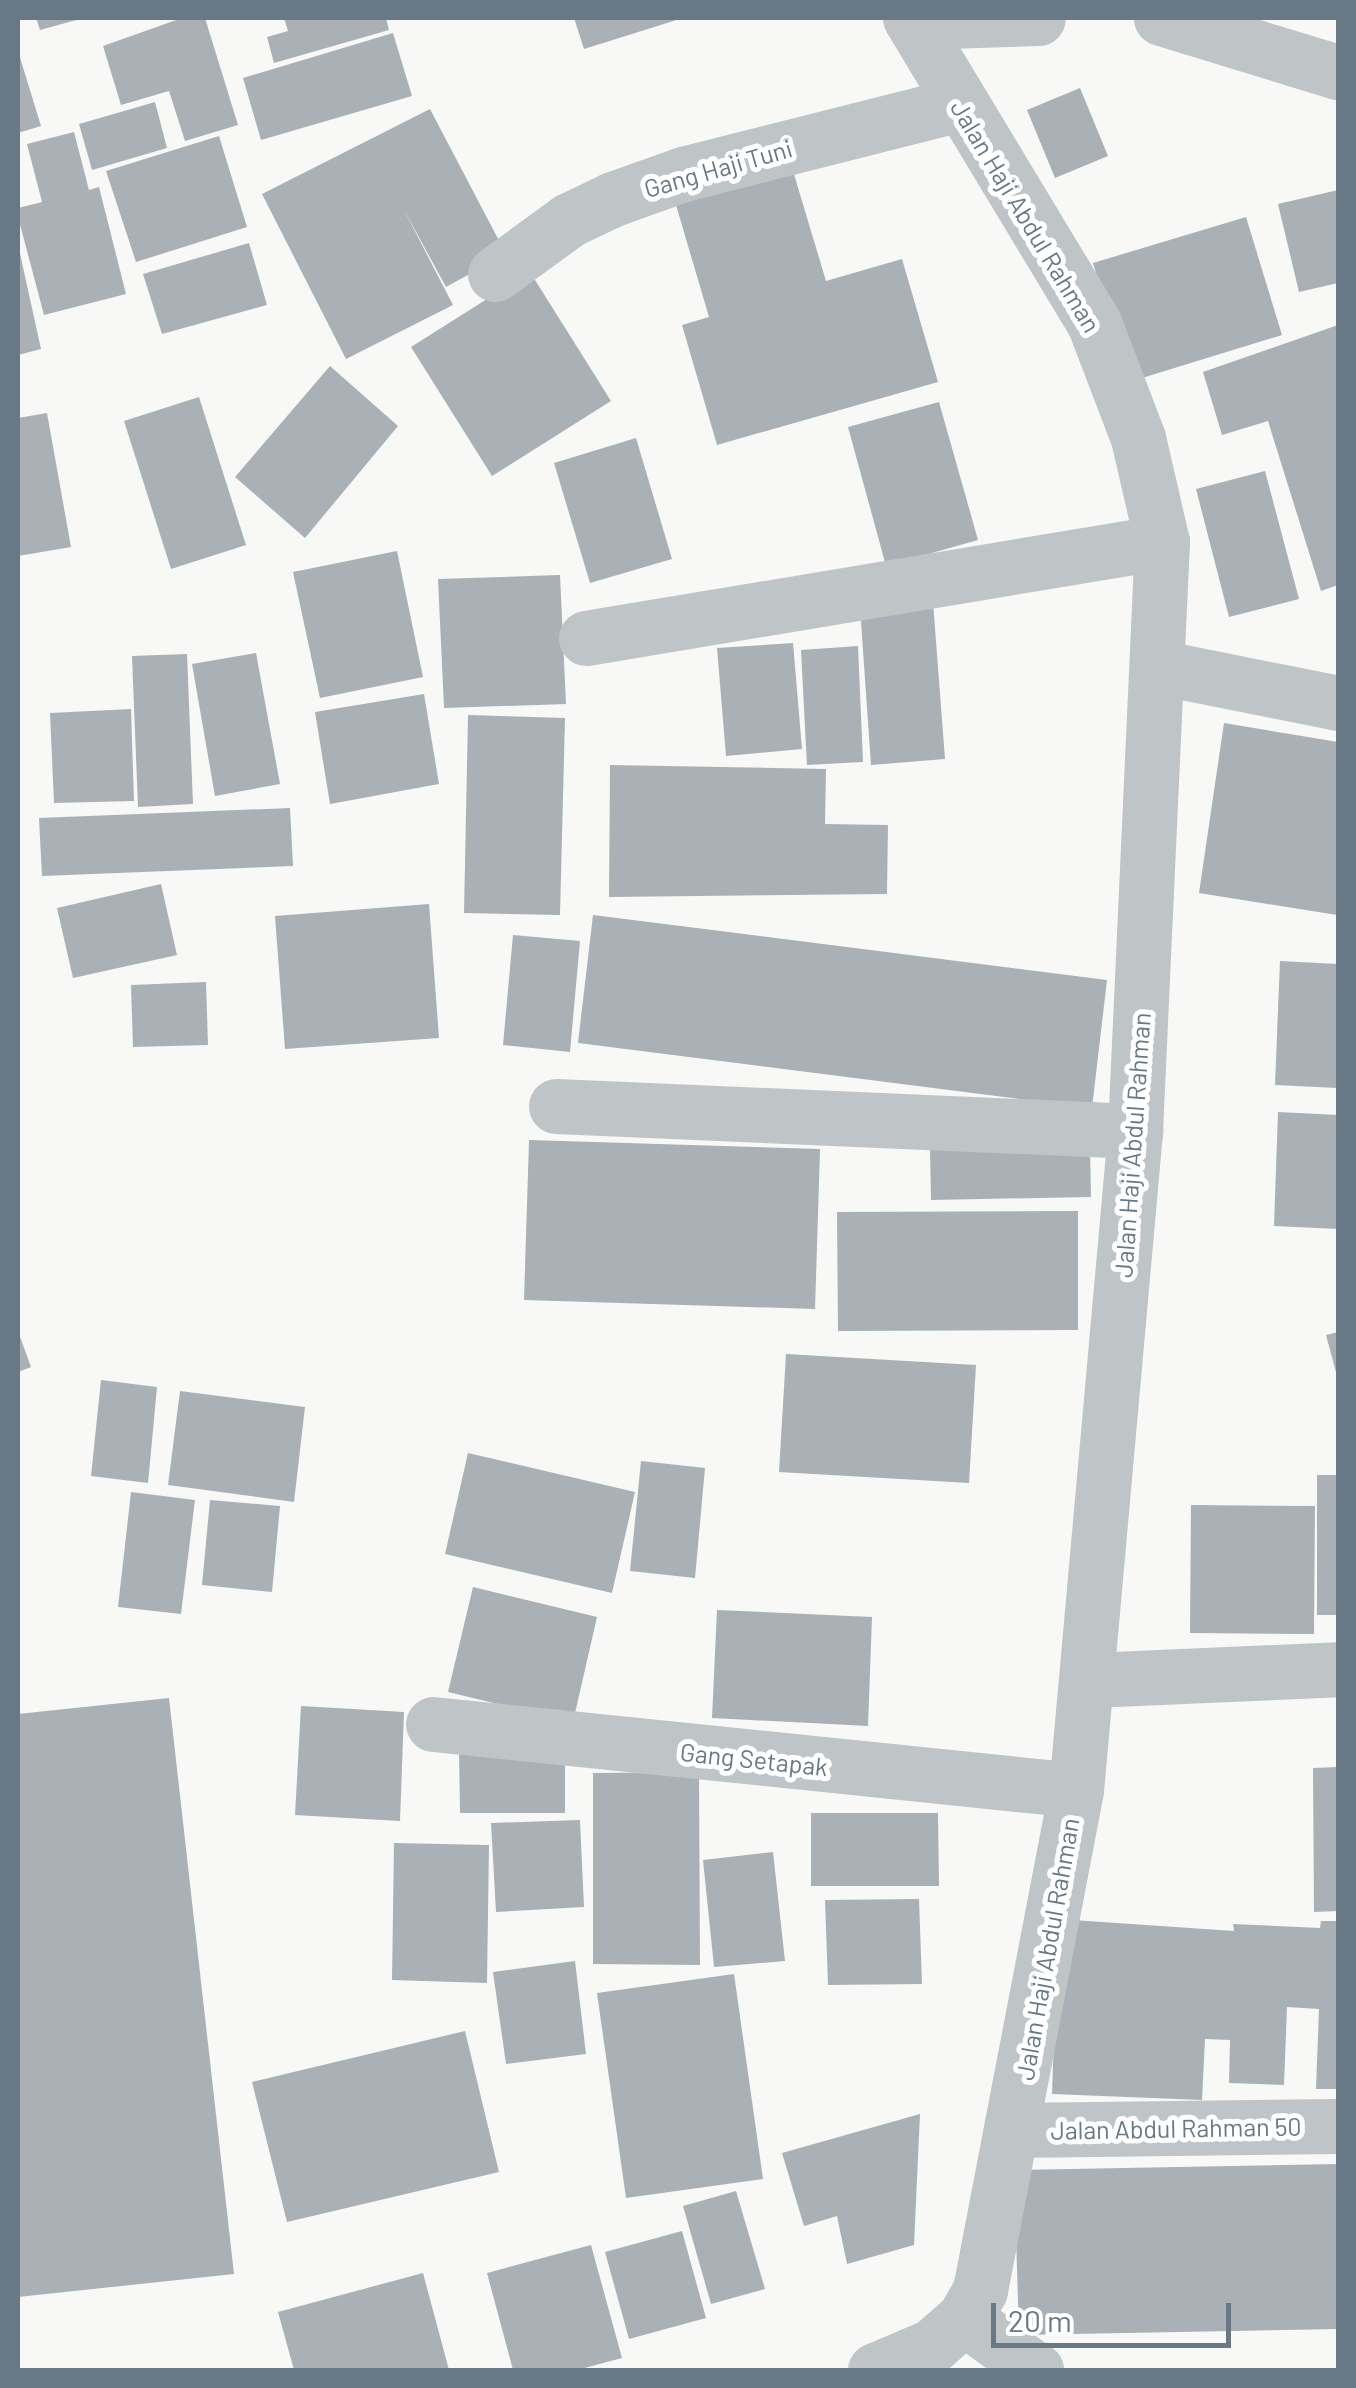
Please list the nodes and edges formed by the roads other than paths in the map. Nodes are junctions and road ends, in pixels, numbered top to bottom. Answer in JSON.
{"nodes":[{"id":1,"x":1038,"y":18,"type":"edge"},
{"id":2,"x":1161,"y":18,"type":"edge"},
{"id":3,"x":912,"y":20,"type":"edge"},
{"id":4,"x":1338,"y":72,"type":"edge"},
{"id":5,"x":960,"y":104,"type":"junction"},
{"id":6,"x":494,"y":274,"type":"dead end"},
{"id":7,"x":1162,"y":542,"type":"junction"},
{"id":8,"x":586,"y":638,"type":"dead end"},
{"id":9,"x":1158,"y":667,"type":"junction"},
{"id":10,"x":1338,"y":703,"type":"edge"},
{"id":11,"x":556,"y":1106,"type":"dead end"},
{"id":12,"x":1135,"y":1131,"type":"junction"},
{"id":13,"x":1338,"y":1669,"type":"edge"},
{"id":14,"x":1091,"y":1680,"type":"junction"},
{"id":15,"x":433,"y":1724,"type":"dead end"},
{"id":16,"x":1076,"y":1790,"type":"junction"},
{"id":17,"x":1338,"y":2126,"type":"edge"},
{"id":18,"x":1013,"y":2130,"type":"junction"},
{"id":19,"x":964,"y":2318,"type":"junction"},
{"id":20,"x":876,"y":2370,"type":"edge"},
{"id":21,"x":1036,"y":2370,"type":"edge"}],
"edges":[{"from":1,"to":3,"type":"street"},
{"from":2,"to":4,"type":"street"},
{"from":3,"to":5,"type":"street","name":"Jalan Haji Abdul Rahman"},
{"from":5,"to":6,"type":"street","name":"Gang Haji Tuni"},
{"from":5,"to":7,"type":"street","name":"Jalan Haji Abdul Rahman"},
{"from":7,"to":8,"type":"street"},
{"from":7,"to":9,"type":"street","name":"Jalan Haji Abdul Rahman"},
{"from":9,"to":10,"type":"street"},
{"from":9,"to":12,"type":"street","name":"Jalan Haji Abdul Rahman"},
{"from":11,"to":12,"type":"street"},
{"from":12,"to":14,"type":"street","name":"Jalan Haji Abdul Rahman"},
{"from":13,"to":14,"type":"street"},
{"from":14,"to":16,"type":"street","name":"Jalan Haji Abdul Rahman"},
{"from":15,"to":16,"type":"street","name":"Gang Setapak"},
{"from":16,"to":18,"type":"street","name":"Jalan Haji Abdul Rahman"},
{"from":17,"to":18,"type":"street","name":"Jalan Abdul Rahman 50"},
{"from":18,"to":19,"type":"street","name":"Jalan Haji Abdul Rahman"},
{"from":19,"to":20,"type":"street","name":"Jalan Haji Abdul Rahman"},
{"from":19,"to":21,"type":"street"}]}
